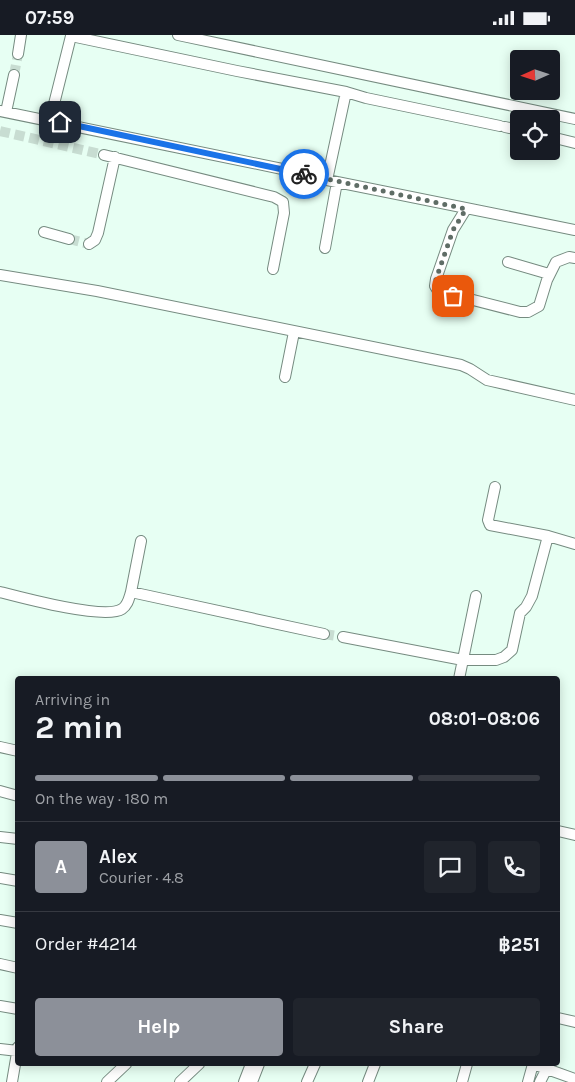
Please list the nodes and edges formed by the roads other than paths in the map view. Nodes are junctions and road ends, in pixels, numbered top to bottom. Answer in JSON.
{"nodes":[{"id":1,"x":20,"y":35,"type":"edge"},
{"id":2,"x":70,"y":35,"type":"edge"},
{"id":3,"x":178,"y":35,"type":"edge"},
{"id":4,"x":18,"y":54,"type":"tunnel mouth"},
{"id":5,"x":14,"y":75,"type":"tunnel mouth"},
{"id":6,"x":346,"y":92,"type":"junction"},
{"id":7,"x":3,"y":112,"type":"edge"},
{"id":8,"x":575,"y":119,"type":"edge"},
{"id":9,"x":50,"y":120,"type":"junction"},
{"id":10,"x":510,"y":128,"type":"edge"},
{"id":11,"x":560,"y":139,"type":"edge"},
{"id":12,"x":575,"y":143,"type":"edge"},
{"id":13,"x":104,"y":155,"type":"tunnel mouth"},
{"id":14,"x":115,"y":157,"type":"junction"},
{"id":15,"x":332,"y":181,"type":"junction"},
{"id":16,"x":466,"y":209,"type":"junction"},
{"id":17,"x":575,"y":230,"type":"edge"},
{"id":18,"x":44,"y":232,"type":"dead end"},
{"id":19,"x":69,"y":239,"type":"tunnel mouth"},
{"id":20,"x":89,"y":244,"type":"dead end"},
{"id":21,"x":325,"y":248,"type":"dead end"},
{"id":22,"x":575,"y":258,"type":"edge"},
{"id":23,"x":508,"y":263,"type":"dead end"},
{"id":24,"x":273,"y":269,"type":"dead end"},
{"id":25,"x":550,"y":274,"type":"junction"},
{"id":26,"x":0,"y":275,"type":"edge"},
{"id":27,"x":294,"y":332,"type":"junction"},
{"id":28,"x":285,"y":377,"type":"dead end"},
{"id":29,"x":575,"y":400,"type":"edge"},
{"id":30,"x":495,"y":487,"type":"dead end"},
{"id":31,"x":548,"y":536,"type":"junction"},
{"id":32,"x":141,"y":541,"type":"dead end"},
{"id":33,"x":575,"y":544,"type":"edge"},
{"id":34,"x":0,"y":592,"type":"edge"},
{"id":35,"x":131,"y":592,"type":"junction"},
{"id":36,"x":476,"y":596,"type":"dead end"},
{"id":37,"x":324,"y":634,"type":"tunnel mouth"},
{"id":38,"x":342,"y":637,"type":"tunnel mouth"},
{"id":39,"x":463,"y":660,"type":"junction"},
{"id":40,"x":460,"y":676,"type":"edge"},
{"id":41,"x":0,"y":747,"type":"edge"},
{"id":42,"x":15,"y":750,"type":"edge"},
{"id":43,"x":0,"y":791,"type":"edge"},
{"id":44,"x":15,"y":795,"type":"edge"},
{"id":45,"x":560,"y":831,"type":"edge"},
{"id":46,"x":575,"y":835,"type":"edge"},
{"id":47,"x":0,"y":837,"type":"edge"},
{"id":48,"x":15,"y":839,"type":"edge"},
{"id":49,"x":0,"y":879,"type":"edge"},
{"id":50,"x":15,"y":881,"type":"edge"},
{"id":51,"x":0,"y":920,"type":"edge"},
{"id":52,"x":15,"y":922,"type":"edge"},
{"id":53,"x":0,"y":964,"type":"edge"},
{"id":54,"x":15,"y":967,"type":"edge"},
{"id":55,"x":0,"y":1006,"type":"edge"},
{"id":56,"x":15,"y":1008,"type":"edge"},
{"id":57,"x":560,"y":1018,"type":"edge"},
{"id":58,"x":575,"y":1022,"type":"edge"},
{"id":59,"x":0,"y":1049,"type":"edge"},
{"id":60,"x":15,"y":1050,"type":"edge"},
{"id":61,"x":15,"y":1063,"type":"edge"},
{"id":62,"x":124,"y":1066,"type":"edge"},
{"id":63,"x":197,"y":1066,"type":"edge"},
{"id":64,"x":250,"y":1066,"type":"edge"},
{"id":65,"x":258,"y":1066,"type":"edge"},
{"id":66,"x":314,"y":1066,"type":"edge"},
{"id":67,"x":375,"y":1066,"type":"edge"},
{"id":68,"x":466,"y":1066,"type":"edge"},
{"id":69,"x":532,"y":1066,"type":"edge"},
{"id":70,"x":537,"y":1066,"type":"edge"},
{"id":71,"x":546,"y":1070,"type":"junction"},
{"id":72,"x":575,"y":1079,"type":"edge"},
{"id":73,"x":12,"y":1082,"type":"edge"},
{"id":74,"x":107,"y":1082,"type":"edge"},
{"id":75,"x":180,"y":1082,"type":"edge"},
{"id":76,"x":244,"y":1082,"type":"edge"},
{"id":77,"x":252,"y":1082,"type":"edge"},
{"id":78,"x":307,"y":1082,"type":"edge"},
{"id":79,"x":368,"y":1082,"type":"edge"},
{"id":80,"x":462,"y":1082,"type":"edge"},
{"id":81,"x":528,"y":1082,"type":"edge"},
{"id":82,"x":540,"y":1082,"type":"edge"}],
"edges":[{"from":1,"to":4,"type":"street"},
{"from":2,"to":6,"type":"street"},
{"from":2,"to":9,"type":"street"},
{"from":3,"to":8,"type":"street"},
{"from":5,"to":7,"type":"street"},
{"from":6,"to":10,"type":"street"},
{"from":6,"to":15,"type":"street"},
{"from":7,"to":9,"type":"street"},
{"from":9,"to":15,"type":"street"},
{"from":11,"to":12,"type":"street"},
{"from":13,"to":14,"type":"street"},
{"from":14,"to":20,"type":"street"},
{"from":14,"to":24,"type":"street"},
{"from":15,"to":16,"type":"street"},
{"from":15,"to":21,"type":"street"},
{"from":16,"to":17,"type":"street"},
{"from":16,"to":25,"type":"street"},
{"from":18,"to":19,"type":"street"},
{"from":22,"to":25,"type":"street"},
{"from":23,"to":25,"type":"street"},
{"from":26,"to":27,"type":"street"},
{"from":27,"to":28,"type":"street"},
{"from":27,"to":29,"type":"street"},
{"from":30,"to":31,"type":"street"},
{"from":31,"to":33,"type":"street"},
{"from":31,"to":39,"type":"street"},
{"from":32,"to":35,"type":"street"},
{"from":34,"to":35,"type":"street"},
{"from":35,"to":37,"type":"street"},
{"from":36,"to":39,"type":"street"},
{"from":38,"to":39,"type":"street"},
{"from":39,"to":40,"type":"street"},
{"from":41,"to":42,"type":"street"},
{"from":43,"to":44,"type":"street"},
{"from":45,"to":46,"type":"street"},
{"from":47,"to":48,"type":"street"},
{"from":49,"to":50,"type":"street"},
{"from":51,"to":52,"type":"street"},
{"from":53,"to":54,"type":"street"},
{"from":55,"to":56,"type":"street"},
{"from":57,"to":58,"type":"street"},
{"from":59,"to":60,"type":"street"},
{"from":61,"to":73,"type":"street"},
{"from":62,"to":74,"type":"street"},
{"from":63,"to":75,"type":"street"},
{"from":64,"to":76,"type":"street"},
{"from":65,"to":77,"type":"street"},
{"from":66,"to":78,"type":"street"},
{"from":67,"to":79,"type":"street"},
{"from":68,"to":80,"type":"street"},
{"from":69,"to":81,"type":"street"},
{"from":70,"to":71,"type":"street"},
{"from":71,"to":72,"type":"street"},
{"from":71,"to":82,"type":"street"}]}
